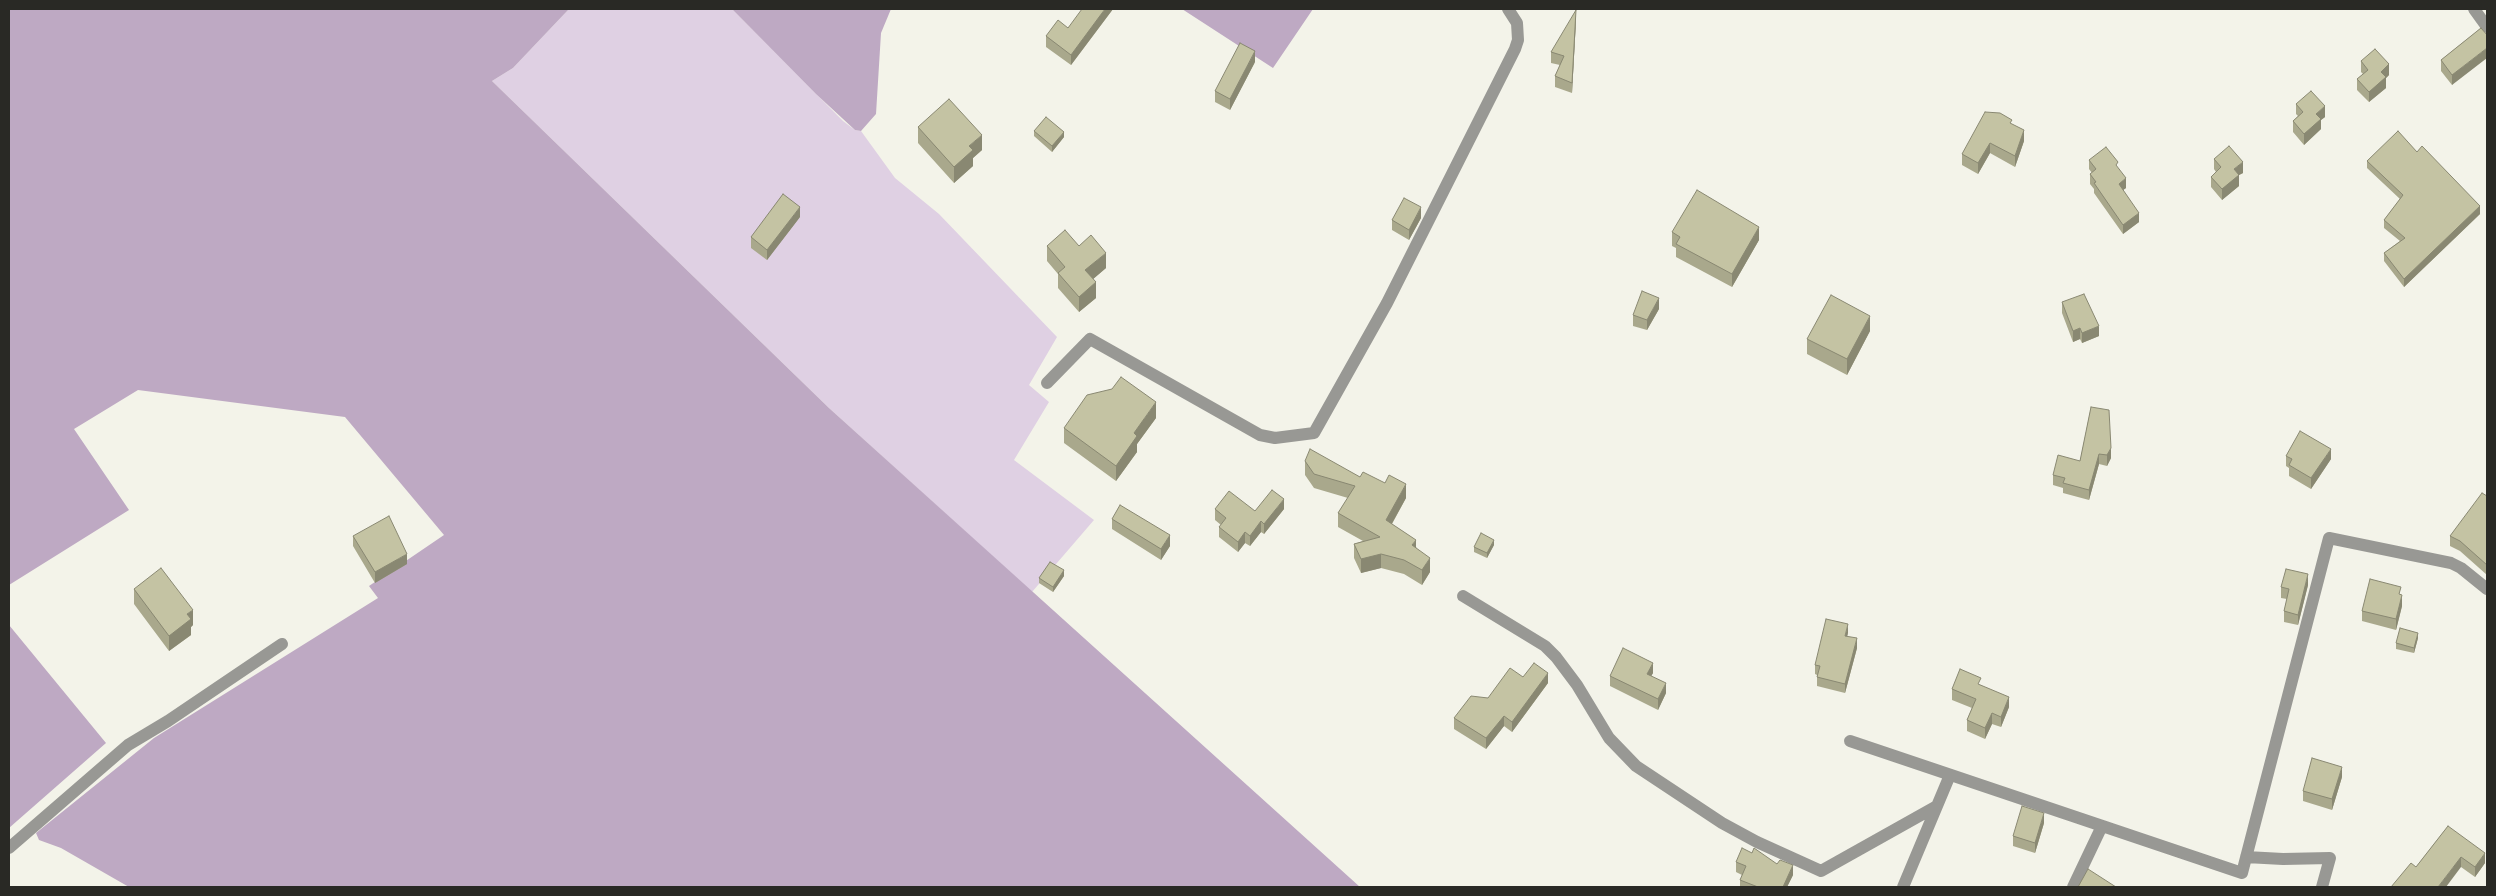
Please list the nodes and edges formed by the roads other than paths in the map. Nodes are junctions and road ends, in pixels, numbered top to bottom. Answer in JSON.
{"nodes":[{"id":1,"x":1508,"y":9,"type":"edge"},
{"id":2,"x":2474,"y":9,"type":"edge"},
{"id":3,"x":2487,"y":27,"type":"edge"},
{"id":4,"x":1047,"y":383,"type":"dead end"},
{"id":5,"x":2487,"y":589,"type":"edge"},
{"id":6,"x":1462,"y":596,"type":"dead end"},
{"id":7,"x":282,"y":644,"type":"dead end"},
{"id":8,"x":1850,"y":741,"type":"dead end"},
{"id":9,"x":1950,"y":775,"type":"junction"},
{"id":10,"x":1938,"y":806,"type":"junction"},
{"id":11,"x":2102,"y":826,"type":"junction"},
{"id":12,"x":9,"y":848,"type":"edge"},
{"id":13,"x":2246,"y":857,"type":"junction"},
{"id":14,"x":1903,"y":887,"type":"edge"},
{"id":15,"x":2073,"y":887,"type":"edge"},
{"id":16,"x":2322,"y":887,"type":"edge"}],
"edges":[{"from":1,"to":4,"type":"street"},
{"from":2,"to":3,"type":"street"},
{"from":5,"to":13,"type":"street"},
{"from":6,"to":10,"type":"street"},
{"from":7,"to":12,"type":"street"},
{"from":8,"to":9,"type":"street"},
{"from":9,"to":10,"type":"street"},
{"from":9,"to":11,"type":"street"},
{"from":10,"to":14,"type":"street"},
{"from":11,"to":13,"type":"street"},
{"from":11,"to":15,"type":"street"},
{"from":13,"to":16,"type":"street"}]}
